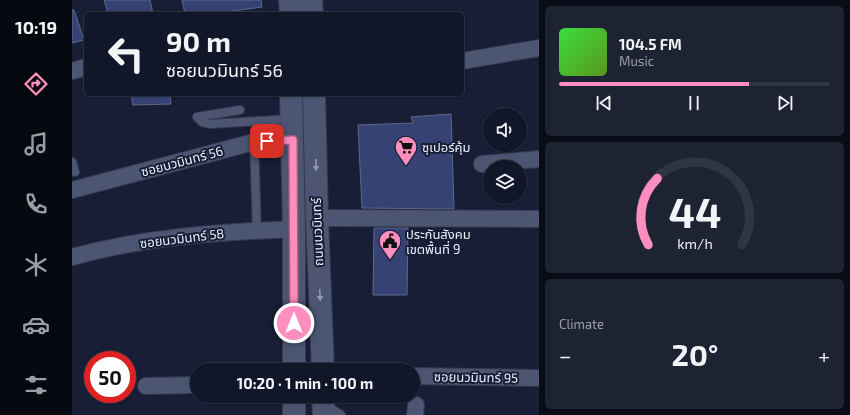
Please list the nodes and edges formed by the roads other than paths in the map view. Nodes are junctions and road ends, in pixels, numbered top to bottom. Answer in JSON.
{"nodes":[{"id":1,"x":290,"y":0,"type":"edge"},
{"id":2,"x":311,"y":0,"type":"edge"},
{"id":3,"x":291,"y":12,"type":"edge"},
{"id":4,"x":312,"y":12,"type":"edge"},
{"id":5,"x":539,"y":48,"type":"edge"},
{"id":6,"x":464,"y":61,"type":"edge"},
{"id":7,"x":84,"y":68,"type":"edge"},
{"id":8,"x":72,"y":71,"type":"edge"},
{"id":9,"x":291,"y":96,"type":"edge"},
{"id":10,"x":314,"y":96,"type":"edge"},
{"id":11,"x":240,"y":110,"type":"dead end"},
{"id":12,"x":292,"y":129,"type":"junction"},
{"id":13,"x":254,"y":142,"type":"junction"},
{"id":14,"x":539,"y":159,"type":"edge"},
{"id":15,"x":72,"y":162,"type":"edge"},
{"id":16,"x":482,"y":164,"type":"dead end"},
{"id":17,"x":75,"y":172,"type":"dead end"},
{"id":18,"x":72,"y":190,"type":"edge"},
{"id":19,"x":317,"y":218,"type":"junction"},
{"id":20,"x":539,"y":219,"type":"edge"},
{"id":21,"x":294,"y":229,"type":"junction"},
{"id":22,"x":257,"y":231,"type":"junction"},
{"id":23,"x":72,"y":256,"type":"edge"},
{"id":24,"x":294,"y":363,"type":"edge"},
{"id":25,"x":323,"y":363,"type":"edge"},
{"id":26,"x":420,"y":376,"type":"edge"},
{"id":27,"x":539,"y":378,"type":"edge"},
{"id":28,"x":190,"y":385,"type":"edge"},
{"id":29,"x":146,"y":386,"type":"dead end"},
{"id":30,"x":294,"y":403,"type":"edge"},
{"id":31,"x":294,"y":415,"type":"edge"}],
"edges":[{"from":1,"to":3,"type":"main road"},
{"from":2,"to":4,"type":"main road"},
{"from":5,"to":6,"type":"street"},
{"from":7,"to":8,"type":"street"},
{"from":9,"to":12,"type":"main road","name":"ถนนนวมินทร์"},
{"from":10,"to":19,"type":"main road","name":"ถนนนวมินทร์","one_way":true},
{"from":11,"to":12,"type":"lane"},
{"from":12,"to":13,"type":"street","name":"ซอยนวมินทร์ 56"},
{"from":12,"to":21,"type":"main road","name":"ถนนนวมินทร์"},
{"from":13,"to":18,"type":"street","name":"ซอยนวมินทร์ 56"},
{"from":13,"to":22,"type":"lane"},
{"from":14,"to":16,"type":"street"},
{"from":15,"to":17,"type":"lane"},
{"from":19,"to":20,"type":"street"},
{"from":19,"to":25,"type":"main road","name":"ถนนนวมินทร์","one_way":true},
{"from":21,"to":22,"type":"street","name":"ซอยนวมินทร์ 58"},
{"from":21,"to":24,"type":"main road","name":"ถนนนวมินทร์"},
{"from":22,"to":23,"type":"street","name":"ซอยนวมินทร์ 58"},
{"from":26,"to":27,"type":"street","name":"ซอยนวมินทร์ 95"},
{"from":28,"to":29,"type":"street"},
{"from":30,"to":31,"type":"main road"}]}
